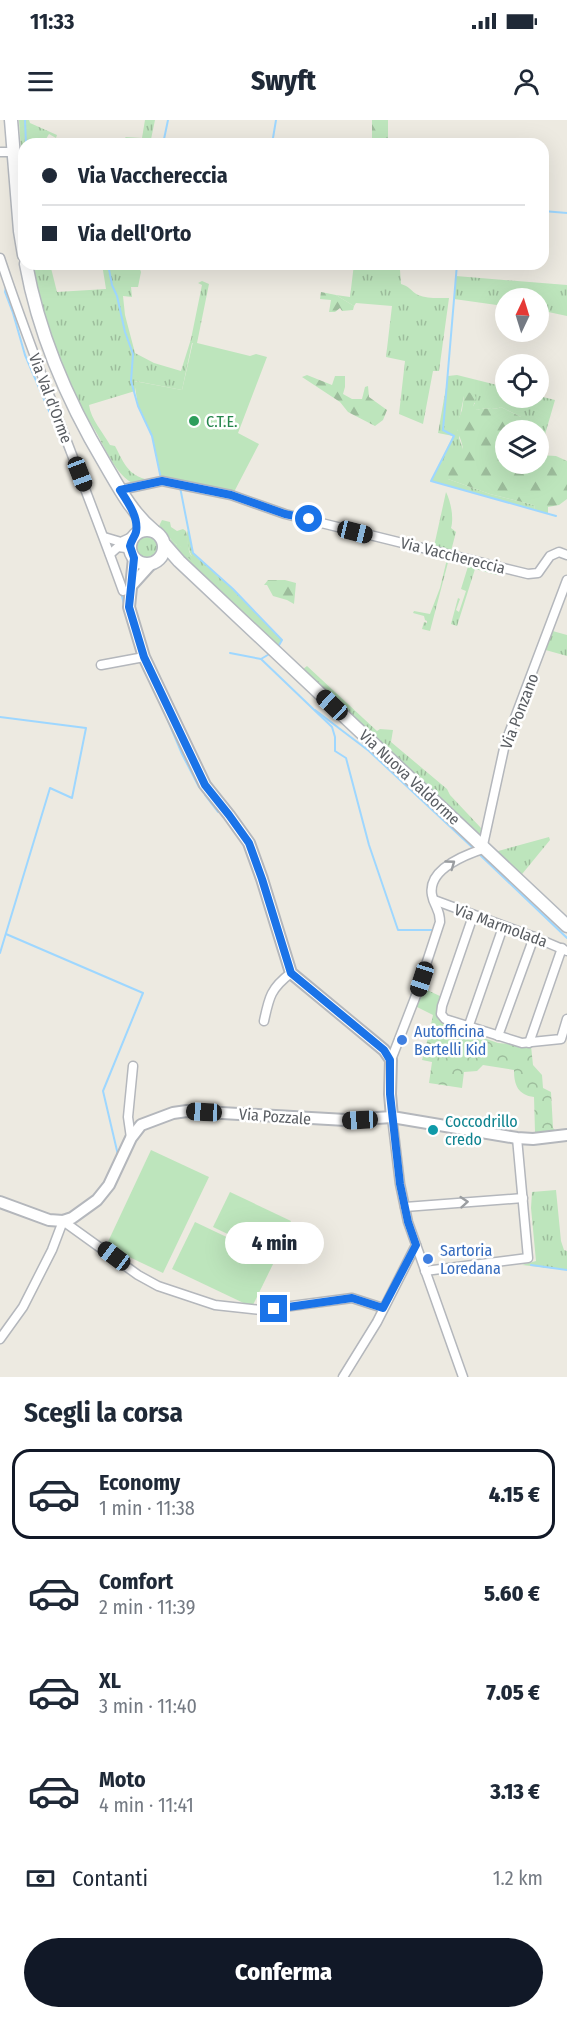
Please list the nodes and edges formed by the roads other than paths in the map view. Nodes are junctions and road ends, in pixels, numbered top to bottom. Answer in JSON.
{"nodes":[{"id":1,"x":11,"y":120,"type":"edge"},
{"id":2,"x":6,"y":152,"type":"edge"},
{"id":3,"x":18,"y":220,"type":"edge"},
{"id":4,"x":0,"y":258,"type":"edge"},
{"id":5,"x":27,"y":270,"type":"edge"},
{"id":6,"x":120,"y":490,"type":"junction"},
{"id":7,"x":129,"y":505,"type":"junction"},
{"id":8,"x":154,"y":531,"type":"junction"},
{"id":9,"x":135,"y":536,"type":"junction"},
{"id":10,"x":104,"y":537,"type":"junction"},
{"id":11,"x":165,"y":545,"type":"junction"},
{"id":12,"x":110,"y":554,"type":"junction"},
{"id":13,"x":132,"y":555,"type":"junction"},
{"id":14,"x":567,"y":555,"type":"edge"},
{"id":15,"x":152,"y":564,"type":"junction"},
{"id":16,"x":199,"y":580,"type":"junction"},
{"id":17,"x":567,"y":580,"type":"edge"},
{"id":18,"x":126,"y":591,"type":"junction"},
{"id":19,"x":144,"y":657,"type":"junction"},
{"id":20,"x":101,"y":665,"type":"dead end"},
{"id":21,"x":484,"y":847,"type":"junction"},
{"id":22,"x":433,"y":897,"type":"junction"},
{"id":23,"x":473,"y":916,"type":"junction"},
{"id":24,"x":567,"y":926,"type":"edge"},
{"id":25,"x":504,"y":927,"type":"junction"},
{"id":26,"x":534,"y":937,"type":"junction"},
{"id":27,"x":564,"y":950,"type":"edge"},
{"id":28,"x":291,"y":973,"type":"junction"},
{"id":29,"x":567,"y":1019,"type":"edge"},
{"id":30,"x":264,"y":1021,"type":"dead end"},
{"id":31,"x":469,"y":1025,"type":"junction"},
{"id":32,"x":498,"y":1036,"type":"junction"},
{"id":33,"x":529,"y":1043,"type":"junction"},
{"id":34,"x":390,"y":1060,"type":"junction"},
{"id":35,"x":133,"y":1066,"type":"dead end"},
{"id":36,"x":392,"y":1118,"type":"junction"},
{"id":37,"x":567,"y":1135,"type":"edge"},
{"id":38,"x":131,"y":1138,"type":"junction"},
{"id":39,"x":517,"y":1138,"type":"junction"},
{"id":40,"x":523,"y":1197,"type":"junction"},
{"id":41,"x":0,"y":1202,"type":"edge"},
{"id":42,"x":405,"y":1207,"type":"junction"},
{"id":43,"x":63,"y":1221,"type":"junction"},
{"id":44,"x":416,"y":1245,"type":"junction"},
{"id":45,"x":425,"y":1271,"type":"junction"},
{"id":46,"x":383,"y":1308,"type":"junction"},
{"id":47,"x":0,"y":1339,"type":"edge"},
{"id":48,"x":343,"y":1377,"type":"edge"},
{"id":49,"x":463,"y":1377,"type":"edge"}],
"edges":[{"from":1,"to":2,"type":"main road"},
{"from":2,"to":3,"type":"main road"},
{"from":4,"to":10,"type":"street","name":"Via Val d'Orme"},
{"from":5,"to":6,"type":"main road","name":"Via Nuova Valdorme"},
{"from":6,"to":7,"type":"main road","name":"Via Nuova Valdorme"},
{"from":6,"to":14,"type":"street","name":"Via Vacchereccia"},
{"from":7,"to":8,"type":"main road","name":"Via Nuova Valdorme"},
{"from":7,"to":9,"type":"main road","name":"Via Nuova Valdorme"},
{"from":8,"to":9,"type":"main road"},
{"from":8,"to":11,"type":"main road","name":"Via Nuova Valdorme"},
{"from":9,"to":10,"type":"street"},
{"from":9,"to":13,"type":"main road","name":"Via Nuova Valdorme"},
{"from":10,"to":12,"type":"street","name":"Via Val d'Orme"},
{"from":11,"to":15,"type":"main road"},
{"from":11,"to":16,"type":"main road","name":"Via Nuova Valdorme"},
{"from":12,"to":13,"type":"street"},
{"from":12,"to":18,"type":"street","name":"Via Val d'Orme"},
{"from":13,"to":15,"type":"main road","name":"Via Nuova Valdorme"},
{"from":13,"to":18,"type":"street","name":"Via Val d'Orme"},
{"from":15,"to":16,"type":"main road","name":"Via Nuova Valdorme"},
{"from":15,"to":18,"type":"street"},
{"from":16,"to":21,"type":"main road","name":"Via Nuova Valdorme"},
{"from":17,"to":21,"type":"street","name":"Via Ponzano"},
{"from":18,"to":19,"type":"street","name":"Via Val d'Orme"},
{"from":19,"to":20,"type":"street"},
{"from":19,"to":28,"type":"street","name":"Via Val d'Orme"},
{"from":22,"to":21,"type":"street","one_way":true},
{"from":21,"to":24,"type":"main road","name":"Via Nuova Valdorme"},
{"from":22,"to":23,"type":"street","name":"Via Marmolada"},
{"from":22,"to":34,"type":"street"},
{"from":23,"to":25,"type":"street","name":"Via Marmolada"},
{"from":23,"to":31,"type":"street"},
{"from":25,"to":26,"type":"street","name":"Via Marmolada"},
{"from":25,"to":31,"type":"street"},
{"from":26,"to":27,"type":"street","name":"Via Marmolada"},
{"from":26,"to":32,"type":"street"},
{"from":27,"to":33,"type":"street"},
{"from":28,"to":30,"type":"street"},
{"from":28,"to":34,"type":"street"},
{"from":29,"to":33,"type":"street"},
{"from":31,"to":32,"type":"street"},
{"from":32,"to":33,"type":"street"},
{"from":34,"to":36,"type":"street"},
{"from":35,"to":38,"type":"street"},
{"from":36,"to":38,"type":"street","name":"Via Pozzale"},
{"from":36,"to":39,"type":"street","name":"Via Pozzale"},
{"from":36,"to":42,"type":"street"},
{"from":37,"to":39,"type":"street","name":"Via Pozzale"},
{"from":38,"to":43,"type":"street"},
{"from":39,"to":40,"type":"street"},
{"from":42,"to":40,"type":"street","one_way":true},
{"from":40,"to":45,"type":"street"},
{"from":41,"to":43,"type":"street"},
{"from":42,"to":44,"type":"street"},
{"from":43,"to":46,"type":"street"},
{"from":43,"to":47,"type":"street"},
{"from":44,"to":45,"type":"street"},
{"from":44,"to":46,"type":"street"},
{"from":45,"to":49,"type":"street"},
{"from":46,"to":48,"type":"street"}]}
